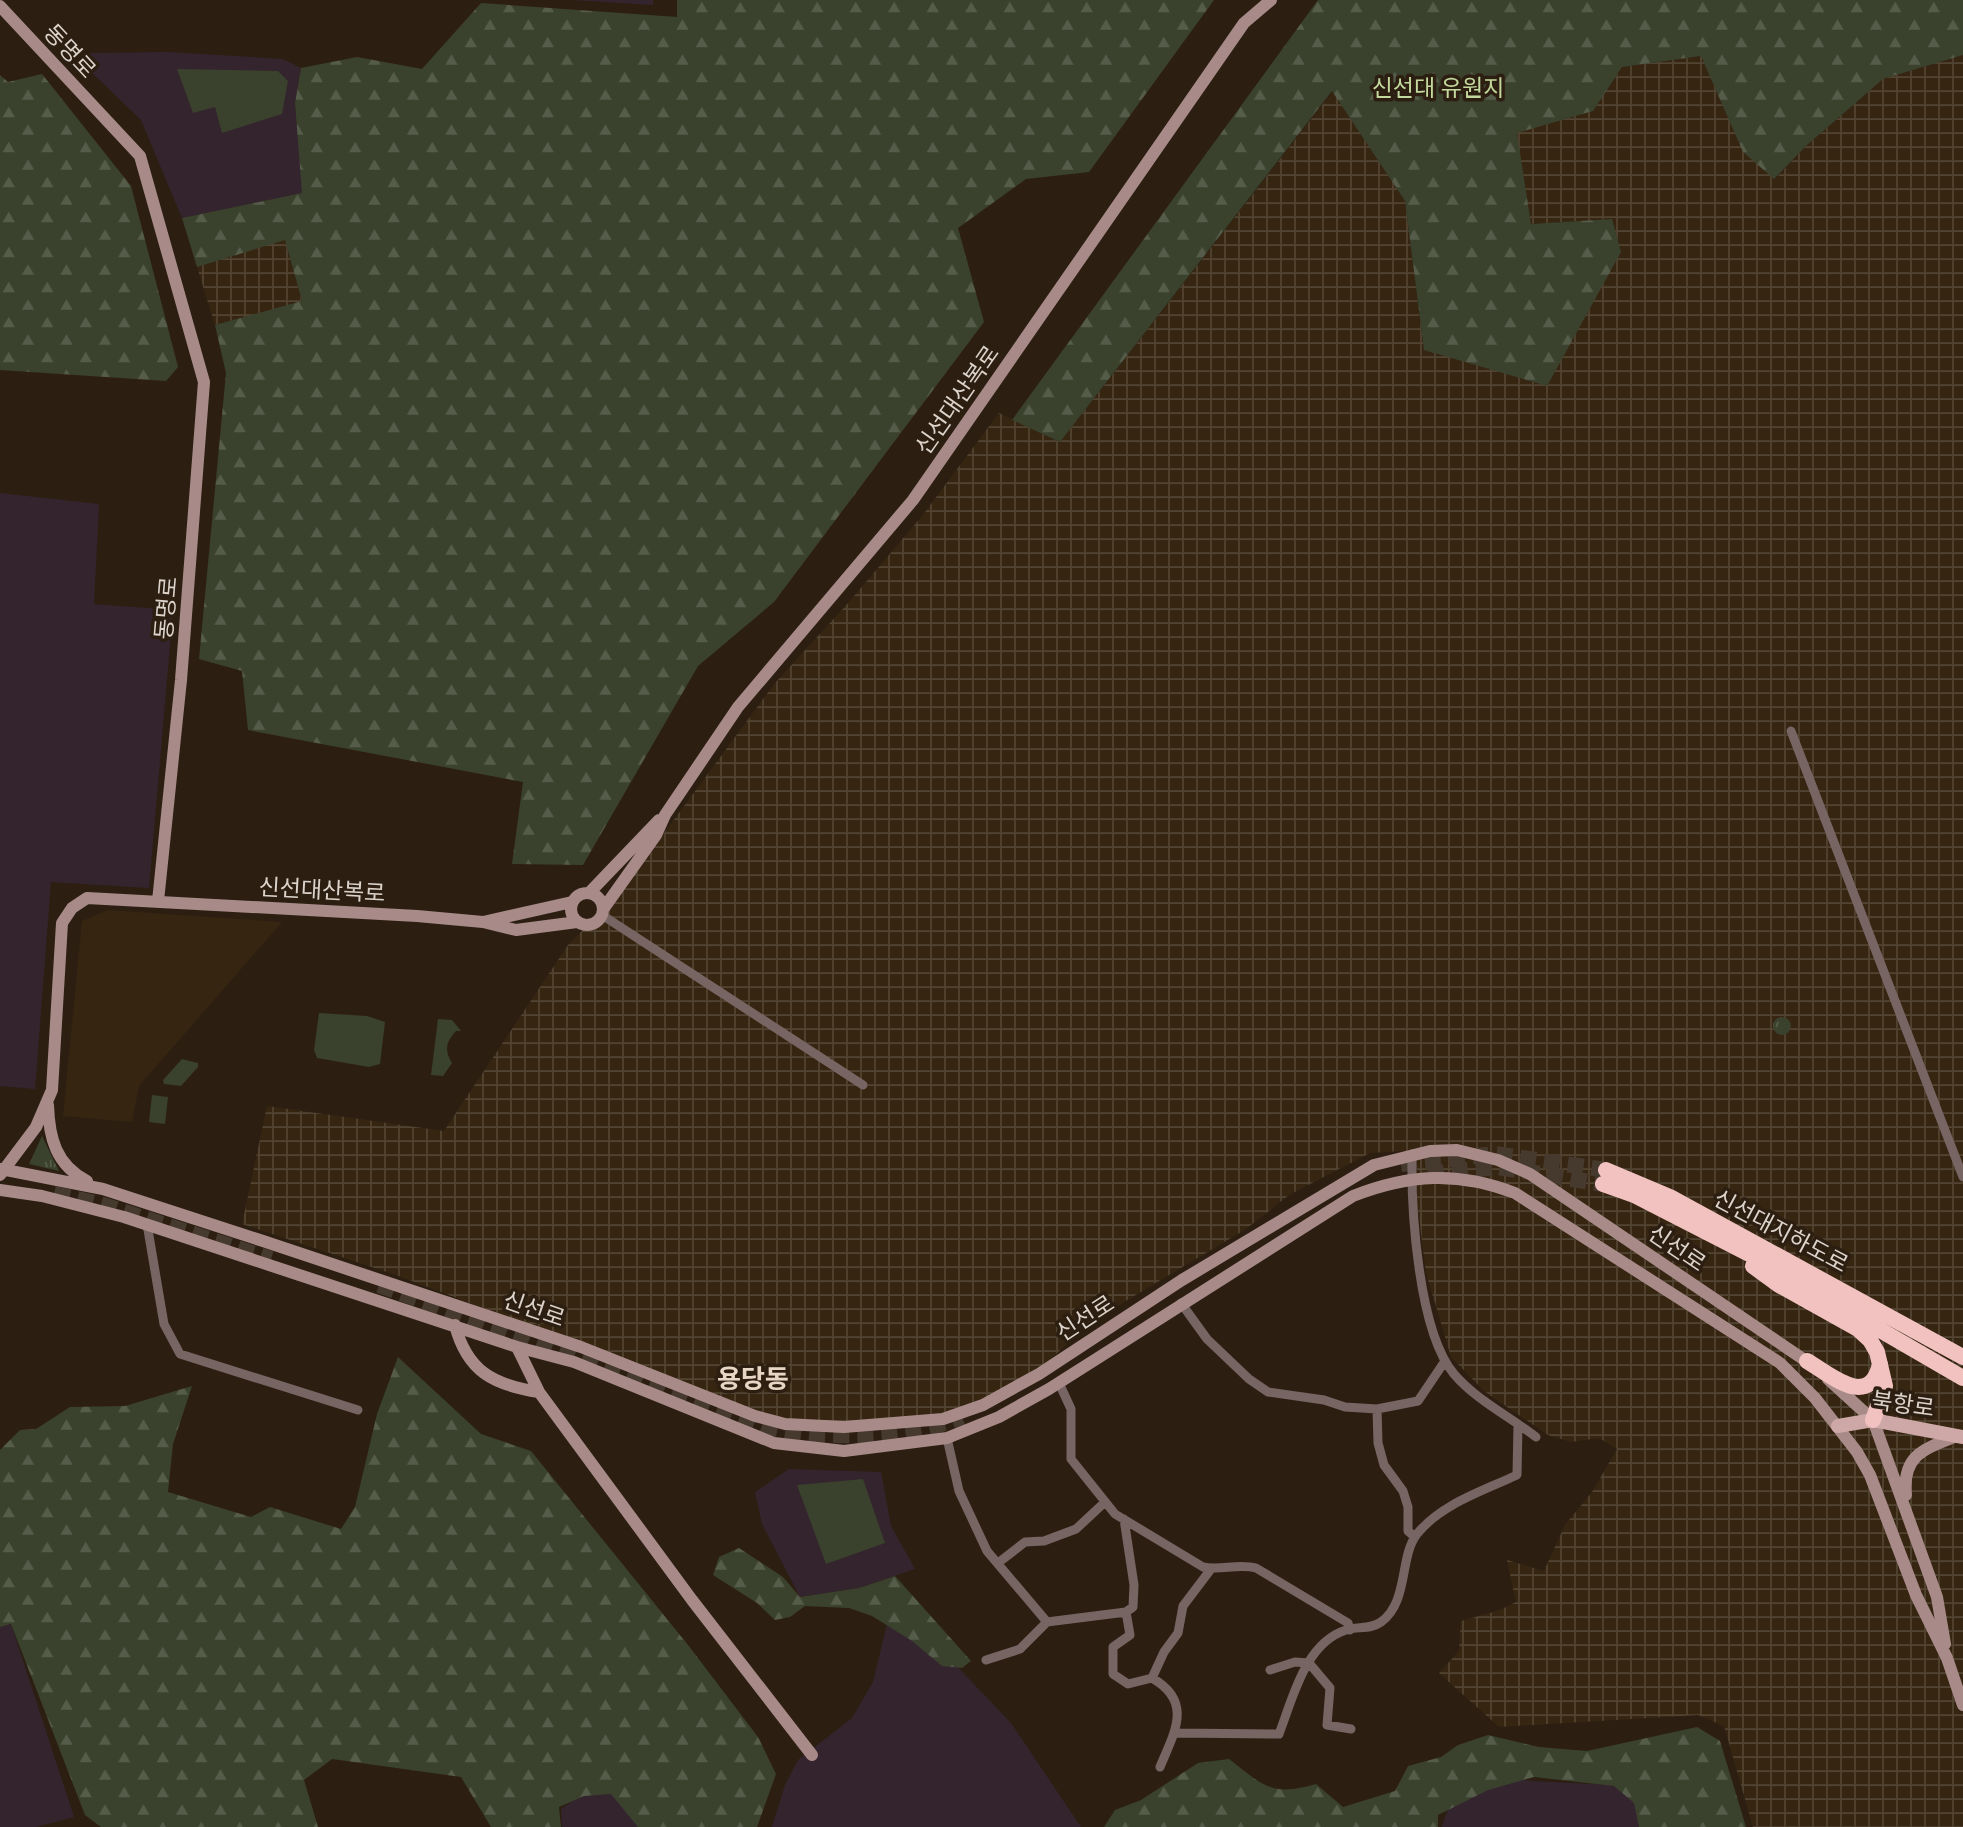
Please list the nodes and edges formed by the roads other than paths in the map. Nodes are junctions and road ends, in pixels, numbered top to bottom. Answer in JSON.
{"nodes":[{"id":1,"x":1271,"y":0,"type":"edge"},
{"id":2,"x":0,"y":6,"type":"edge"},
{"id":3,"x":1791,"y":731,"type":"dead end"},
{"id":4,"x":665,"y":816,"type":"junction"},
{"id":5,"x":590,"y":892,"type":"junction"},
{"id":6,"x":158,"y":901,"type":"junction"},
{"id":7,"x":572,"y":902,"type":"junction"},
{"id":8,"x":603,"y":912,"type":"junction"},
{"id":9,"x":483,"y":922,"type":"junction"},
{"id":10,"x":577,"y":922,"type":"junction"},
{"id":11,"x":863,"y":1085,"type":"dead end"},
{"id":12,"x":48,"y":1102,"type":"junction"},
{"id":13,"x":1412,"y":1154,"type":"junction"},
{"id":14,"x":1,"y":1171,"type":"edge"},
{"id":15,"x":1963,"y":1177,"type":"edge"},
{"id":16,"x":1412,"y":1180,"type":"junction"},
{"id":17,"x":103,"y":1189,"type":"junction"},
{"id":18,"x":0,"y":1190,"type":"edge"},
{"id":19,"x":147,"y":1224,"type":"junction"},
{"id":20,"x":1706,"y":1232,"type":"junction"},
{"id":21,"x":1181,"y":1303,"type":"junction"},
{"id":22,"x":455,"y":1325,"type":"junction"},
{"id":23,"x":517,"y":1347,"type":"junction"},
{"id":24,"x":1963,"y":1357,"type":"edge"},
{"id":25,"x":1807,"y":1360,"type":"junction"},
{"id":26,"x":1445,"y":1361,"type":"junction"},
{"id":27,"x":1880,"y":1362,"type":"junction"},
{"id":28,"x":1963,"y":1378,"type":"edge"},
{"id":29,"x":1059,"y":1383,"type":"junction"},
{"id":30,"x":539,"y":1392,"type":"junction"},
{"id":31,"x":1377,"y":1409,"type":"junction"},
{"id":32,"x":358,"y":1410,"type":"dead end"},
{"id":33,"x":971,"y":1410,"type":"junction"},
{"id":34,"x":1872,"y":1420,"type":"junction"},
{"id":35,"x":1518,"y":1424,"type":"junction"},
{"id":36,"x":1838,"y":1426,"type":"junction"},
{"id":37,"x":978,"y":1427,"type":"junction"},
{"id":38,"x":1960,"y":1436,"type":"edge"},
{"id":39,"x":1536,"y":1437,"type":"dead end"},
{"id":40,"x":947,"y":1438,"type":"junction"},
{"id":41,"x":1105,"y":1502,"type":"junction"},
{"id":42,"x":1907,"y":1510,"type":"junction"},
{"id":43,"x":1125,"y":1520,"type":"junction"},
{"id":44,"x":1415,"y":1536,"type":"junction"},
{"id":45,"x":998,"y":1563,"type":"junction"},
{"id":46,"x":1211,"y":1569,"type":"junction"},
{"id":47,"x":1126,"y":1612,"type":"junction"},
{"id":48,"x":1047,"y":1622,"type":"junction"},
{"id":49,"x":1350,"y":1630,"type":"junction"},
{"id":50,"x":1947,"y":1658,"type":"junction"},
{"id":51,"x":986,"y":1660,"type":"dead end"},
{"id":52,"x":1309,"y":1663,"type":"junction"},
{"id":53,"x":1270,"y":1670,"type":"dead end"},
{"id":54,"x":1152,"y":1678,"type":"junction"},
{"id":55,"x":1963,"y":1705,"type":"edge"},
{"id":56,"x":1351,"y":1729,"type":"dead end"},
{"id":57,"x":1176,"y":1732,"type":"junction"},
{"id":58,"x":812,"y":1755,"type":"dead end"},
{"id":59,"x":1160,"y":1767,"type":"dead end"}],
"edges":[{"from":1,"to":4,"type":"main road","name":"신선대산복로"},
{"from":2,"to":6,"type":"main road","name":"동명로"},
{"from":3,"to":15,"type":"street"},
{"from":4,"to":5,"type":"main road","name":"신선대산복로"},
{"from":4,"to":8,"type":"main road","name":"신선대산복로"},
{"from":5,"to":7,"type":"main road","name":"신선대산복로"},
{"from":5,"to":8,"type":"main road"},
{"from":6,"to":9,"type":"main road","name":"신선대산복로"},
{"from":6,"to":12,"type":"main road"},
{"from":7,"to":9,"type":"main road","name":"신선대산복로"},
{"from":7,"to":10,"type":"main road"},
{"from":8,"to":10,"type":"main road","name":"신선대산복로"},
{"from":8,"to":11,"type":"street"},
{"from":9,"to":10,"type":"main road","name":"신선대산복로"},
{"from":12,"to":14,"type":"main road"},
{"from":12,"to":17,"type":"main road"},
{"from":13,"to":16,"type":"street"},
{"from":13,"to":25,"type":"main road","name":"신선로"},
{"from":13,"to":33,"type":"main road","name":"신선로"},
{"from":14,"to":17,"type":"main road","name":"신선로"},
{"from":16,"to":21,"type":"main road","name":"신선로"},
{"from":16,"to":26,"type":"street"},
{"from":16,"to":36,"type":"main road","name":"신선로"},
{"from":17,"to":33,"type":"main road","name":"신선로"},
{"from":18,"to":19,"type":"main road","name":"신선로"},
{"from":19,"to":22,"type":"main road","name":"신선로"},
{"from":19,"to":32,"type":"street"},
{"from":20,"to":24,"type":"highway","name":"신선대지하도로"},
{"from":20,"to":27,"type":"highway"},
{"from":20,"to":28,"type":"highway","name":"신선대지하도로"},
{"from":21,"to":29,"type":"main road","name":"신선로"},
{"from":21,"to":31,"type":"street"},
{"from":22,"to":23,"type":"main road","name":"신선로"},
{"from":22,"to":30,"type":"main road"},
{"from":23,"to":30,"type":"main road"},
{"from":23,"to":40,"type":"main road","name":"신선로"},
{"from":25,"to":27,"type":"highway"},
{"from":25,"to":34,"type":"main road","name":"신선로"},
{"from":26,"to":31,"type":"street"},
{"from":26,"to":35,"type":"street"},
{"from":27,"to":34,"type":"highway"},
{"from":29,"to":37,"type":"main road","name":"신선로"},
{"from":29,"to":41,"type":"street"},
{"from":30,"to":58,"type":"main road"},
{"from":31,"to":44,"type":"street"},
{"from":33,"to":37,"type":"main road"},
{"from":34,"to":36,"type":"main road","name":"북항로"},
{"from":34,"to":38,"type":"main road","name":"북항로"},
{"from":34,"to":42,"type":"main road","name":"신선로"},
{"from":35,"to":39,"type":"street"},
{"from":35,"to":44,"type":"street"},
{"from":36,"to":50,"type":"main road","name":"신선로"},
{"from":37,"to":40,"type":"main road","name":"신선로"},
{"from":38,"to":42,"type":"main road"},
{"from":40,"to":45,"type":"street"},
{"from":41,"to":43,"type":"street"},
{"from":41,"to":45,"type":"street"},
{"from":42,"to":50,"type":"main road","name":"신선로"},
{"from":43,"to":46,"type":"street"},
{"from":43,"to":47,"type":"street"},
{"from":44,"to":49,"type":"street"},
{"from":45,"to":48,"type":"street"},
{"from":46,"to":49,"type":"street"},
{"from":46,"to":54,"type":"street"},
{"from":47,"to":48,"type":"street"},
{"from":47,"to":54,"type":"street"},
{"from":48,"to":51,"type":"street"},
{"from":49,"to":52,"type":"street"},
{"from":50,"to":55,"type":"main road","name":"신선로"},
{"from":52,"to":53,"type":"street"},
{"from":52,"to":56,"type":"street"},
{"from":52,"to":57,"type":"street"},
{"from":54,"to":57,"type":"street"},
{"from":57,"to":59,"type":"street"}]}
